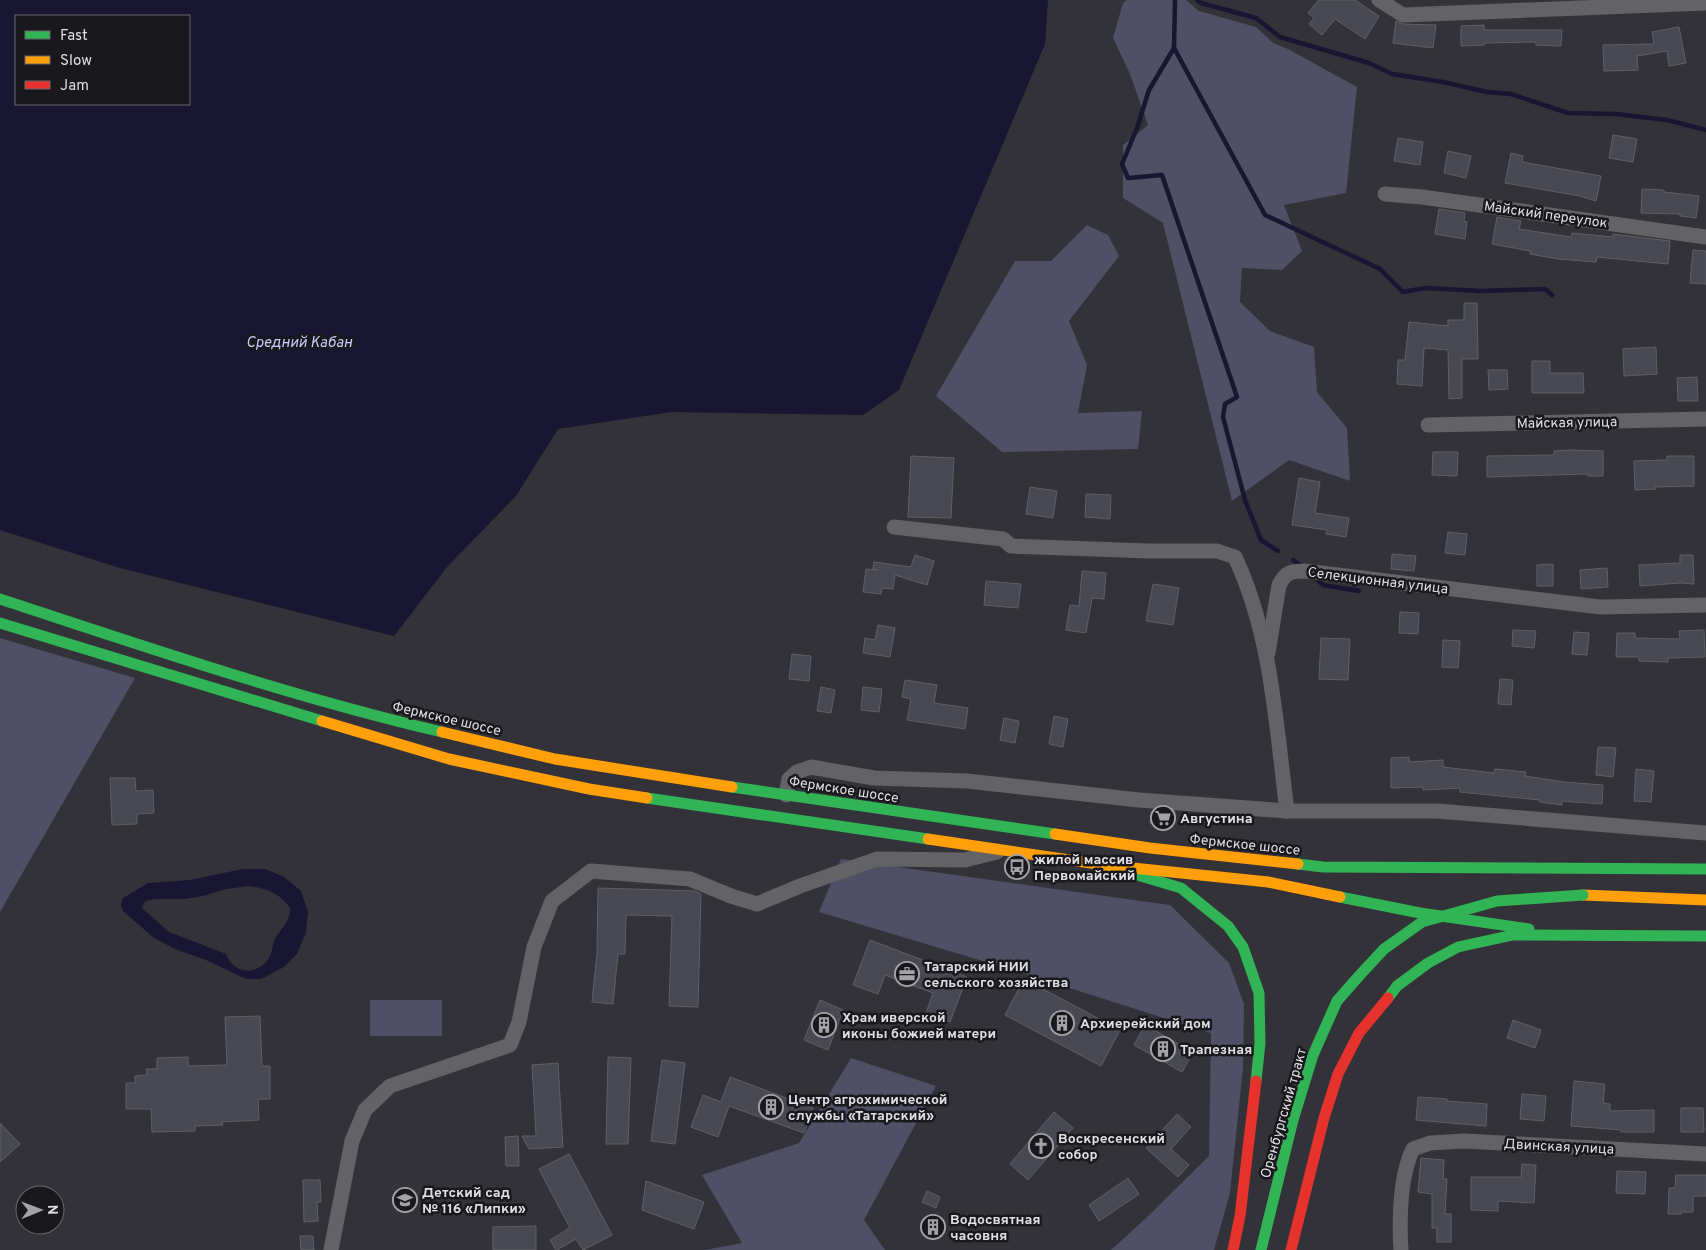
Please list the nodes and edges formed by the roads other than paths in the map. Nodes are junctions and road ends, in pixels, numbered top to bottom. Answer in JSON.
{"nodes":[{"id":1,"x":1379,"y":0,"type":"edge"},
{"id":2,"x":1706,"y":3,"type":"edge"},
{"id":3,"x":1386,"y":194,"type":"dead end"},
{"id":4,"x":1706,"y":237,"type":"edge"},
{"id":5,"x":1706,"y":419,"type":"edge"},
{"id":6,"x":1428,"y":425,"type":"dead end"},
{"id":7,"x":894,"y":527,"type":"dead end"},
{"id":8,"x":0,"y":599,"type":"edge"},
{"id":9,"x":1706,"y":604,"type":"edge"},
{"id":10,"x":0,"y":623,"type":"edge"},
{"id":11,"x":1267,"y":657,"type":"junction"},
{"id":12,"x":786,"y":795,"type":"junction"},
{"id":13,"x":1287,"y":811,"type":"junction"},
{"id":14,"x":1706,"y":833,"type":"edge"},
{"id":15,"x":1005,"y":850,"type":"junction"},
{"id":16,"x":1104,"y":865,"type":"junction"},
{"id":17,"x":1706,"y":869,"type":"edge"},
{"id":18,"x":1706,"y":900,"type":"edge"},
{"id":19,"x":1568,"y":935,"type":"junction"},
{"id":20,"x":1706,"y":936,"type":"edge"},
{"id":21,"x":1706,"y":1154,"type":"edge"},
{"id":22,"x":331,"y":1250,"type":"edge"},
{"id":23,"x":1233,"y":1250,"type":"edge"},
{"id":24,"x":1261,"y":1250,"type":"edge"},
{"id":25,"x":1291,"y":1250,"type":"edge"},
{"id":26,"x":1401,"y":1250,"type":"edge"}],
"edges":[{"from":1,"to":2,"type":"street"},
{"from":3,"to":4,"type":"street","name":"Майский переулок"},
{"from":5,"to":6,"type":"street","name":"Майская улица"},
{"from":7,"to":11,"type":"street"},
{"from":8,"to":12,"type":"main road","name":"Фермское шоссе"},
{"from":9,"to":11,"type":"street","name":"Селекционная улица"},
{"from":10,"to":15,"type":"main road"},
{"from":11,"to":13,"type":"street"},
{"from":12,"to":13,"type":"street"},
{"from":12,"to":17,"type":"main road","name":"Фермское шоссе"},
{"from":13,"to":14,"type":"street"},
{"from":15,"to":16,"type":"main road"},
{"from":15,"to":22,"type":"street"},
{"from":16,"to":19,"type":"main road"},
{"from":16,"to":23,"type":"main road","name":"Оренбургский тракт"},
{"from":18,"to":24,"type":"main road","name":"Оренбургский тракт","bridge":true},
{"from":19,"to":20,"type":"main road"},
{"from":19,"to":25,"type":"main road"},
{"from":21,"to":26,"type":"street","name":"Двинская улица"}]}
